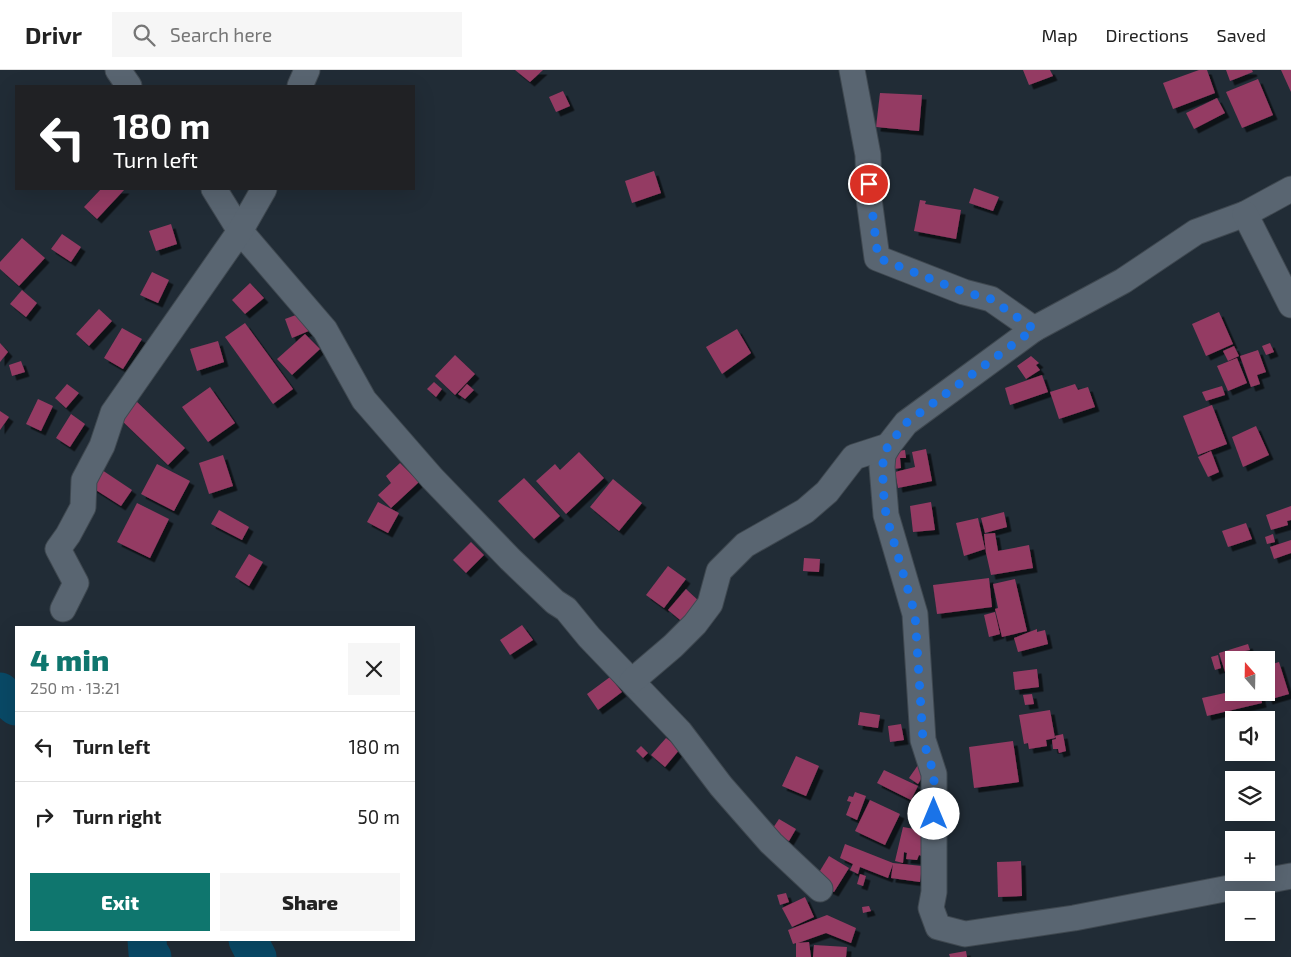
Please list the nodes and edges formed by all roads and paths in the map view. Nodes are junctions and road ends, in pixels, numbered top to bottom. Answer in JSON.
{"nodes":[{"id":1,"x":118,"y":70,"type":"edge"},
{"id":2,"x":307,"y":70,"type":"edge"},
{"id":3,"x":852,"y":70,"type":"edge"},
{"id":4,"x":128,"y":85,"type":"edge"},
{"id":5,"x":300,"y":85,"type":"edge"},
{"id":6,"x":1291,"y":189,"type":"edge"},
{"id":7,"x":215,"y":190,"type":"edge"},
{"id":8,"x":263,"y":190,"type":"edge"},
{"id":9,"x":1245,"y":214,"type":"junction"},
{"id":10,"x":240,"y":231,"type":"junction"},
{"id":11,"x":1291,"y":304,"type":"edge"},
{"id":12,"x":1034,"y":329,"type":"junction"},
{"id":13,"x":888,"y":446,"type":"junction"},
{"id":14,"x":62,"y":609,"type":"dead end"},
{"id":15,"x":632,"y":681,"type":"junction"},
{"id":16,"x":1291,"y":876,"type":"edge"},
{"id":17,"x":820,"y":889,"type":"dead end"}],
"edges":[{"from":1,"to":4,"type":"street"},
{"from":2,"to":5,"type":"street"},
{"from":3,"to":12,"type":"street"},
{"from":6,"to":9,"type":"street"},
{"from":7,"to":10,"type":"street"},
{"from":8,"to":10,"type":"street"},
{"from":9,"to":11,"type":"street"},
{"from":9,"to":12,"type":"street"},
{"from":10,"to":14,"type":"street"},
{"from":10,"to":15,"type":"street"},
{"from":12,"to":13,"type":"street"},
{"from":13,"to":15,"type":"street"},
{"from":13,"to":16,"type":"street"},
{"from":15,"to":17,"type":"street"}]}
